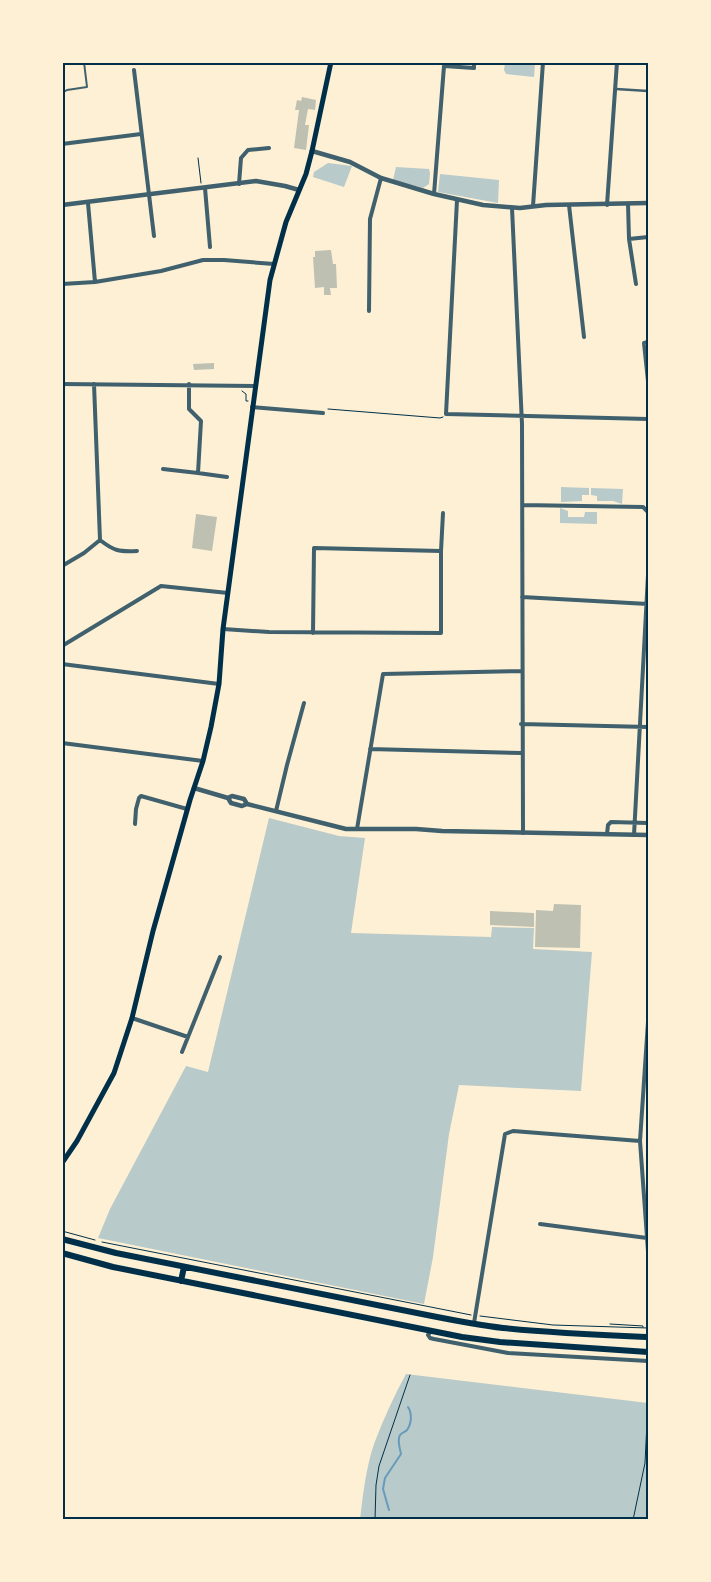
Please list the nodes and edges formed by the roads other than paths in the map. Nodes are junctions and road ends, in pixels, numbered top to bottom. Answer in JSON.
{"nodes":[{"id":1,"x":84,"y":62,"type":"edge"},
{"id":2,"x":331,"y":62,"type":"edge"},
{"id":3,"x":474,"y":62,"type":"edge"},
{"id":4,"x":543,"y":62,"type":"edge"},
{"id":5,"x":617,"y":62,"type":"edge"},
{"id":6,"x":134,"y":70,"type":"dead end"},
{"id":7,"x":616,"y":89,"type":"junction"},
{"id":8,"x":648,"y":91,"type":"edge"},
{"id":9,"x":62,"y":93,"type":"edge"},
{"id":10,"x":141,"y":134,"type":"junction"},
{"id":11,"x":62,"y":144,"type":"edge"},
{"id":12,"x":269,"y":148,"type":"dead end"},
{"id":13,"x":312,"y":151,"type":"junction"},
{"id":14,"x":382,"y":178,"type":"junction"},
{"id":15,"x":239,"y":184,"type":"junction"},
{"id":16,"x":203,"y":189,"type":"junction"},
{"id":17,"x":300,"y":190,"type":"junction"},
{"id":18,"x":434,"y":194,"type":"junction"},
{"id":19,"x":148,"y":195,"type":"junction"},
{"id":20,"x":457,"y":200,"type":"junction"},
{"id":21,"x":88,"y":203,"type":"junction"},
{"id":22,"x":628,"y":204,"type":"junction"},
{"id":23,"x":648,"y":204,"type":"edge"},
{"id":24,"x":62,"y":205,"type":"edge"},
{"id":25,"x":569,"y":205,"type":"junction"},
{"id":26,"x":607,"y":205,"type":"junction"},
{"id":27,"x":533,"y":206,"type":"junction"},
{"id":28,"x":512,"y":208,"type":"junction"},
{"id":29,"x":154,"y":236,"type":"dead end"},
{"id":30,"x":648,"y":237,"type":"edge"},
{"id":31,"x":629,"y":239,"type":"junction"},
{"id":32,"x":210,"y":247,"type":"dead end"},
{"id":33,"x":274,"y":264,"type":"junction"},
{"id":34,"x":94,"y":282,"type":"junction"},
{"id":35,"x":62,"y":284,"type":"edge"},
{"id":36,"x":636,"y":284,"type":"dead end"},
{"id":37,"x":369,"y":310,"type":"dead end"},
{"id":38,"x":584,"y":338,"type":"dead end"},
{"id":39,"x":648,"y":342,"type":"edge"},
{"id":40,"x":62,"y":384,"type":"edge"},
{"id":41,"x":94,"y":384,"type":"junction"},
{"id":42,"x":189,"y":384,"type":"junction"},
{"id":43,"x":255,"y":386,"type":"junction"},
{"id":44,"x":252,"y":407,"type":"junction"},
{"id":45,"x":321,"y":413,"type":"road end"},
{"id":46,"x":521,"y":416,"type":"junction"},
{"id":47,"x":648,"y":419,"type":"edge"},
{"id":48,"x":163,"y":469,"type":"dead end"},
{"id":49,"x":198,"y":473,"type":"junction"},
{"id":50,"x":227,"y":478,"type":"dead end"},
{"id":51,"x":522,"y":505,"type":"junction"},
{"id":52,"x":648,"y":512,"type":"edge"},
{"id":53,"x":443,"y":513,"type":"dead end"},
{"id":54,"x":100,"y":540,"type":"junction"},
{"id":55,"x":136,"y":551,"type":"dead end"},
{"id":56,"x":441,"y":551,"type":"junction"},
{"id":57,"x":62,"y":566,"type":"edge"},
{"id":58,"x":648,"y":575,"type":"edge"},
{"id":59,"x":228,"y":593,"type":"junction"},
{"id":60,"x":522,"y":597,"type":"junction"},
{"id":61,"x":648,"y":604,"type":"edge"},
{"id":62,"x":223,"y":629,"type":"junction"},
{"id":63,"x":313,"y":633,"type":"junction"},
{"id":64,"x":62,"y":646,"type":"edge"},
{"id":65,"x":62,"y":664,"type":"edge"},
{"id":66,"x":521,"y":671,"type":"junction"},
{"id":67,"x":219,"y":684,"type":"junction"},
{"id":68,"x":304,"y":703,"type":"dead end"},
{"id":69,"x":521,"y":724,"type":"junction"},
{"id":70,"x":639,"y":727,"type":"junction"},
{"id":71,"x":648,"y":727,"type":"edge"},
{"id":72,"x":62,"y":743,"type":"edge"},
{"id":73,"x":370,"y":749,"type":"junction"},
{"id":74,"x":522,"y":753,"type":"junction"},
{"id":75,"x":203,"y":761,"type":"junction"},
{"id":76,"x":194,"y":788,"type":"junction"},
{"id":77,"x":188,"y":809,"type":"junction"},
{"id":78,"x":276,"y":811,"type":"junction"},
{"id":79,"x":634,"y":823,"type":"junction"},
{"id":80,"x":648,"y":823,"type":"edge"},
{"id":81,"x":135,"y":824,"type":"dead end"},
{"id":82,"x":357,"y":829,"type":"junction"},
{"id":83,"x":523,"y":833,"type":"junction"},
{"id":84,"x":608,"y":834,"type":"junction"},
{"id":85,"x":634,"y":835,"type":"junction"},
{"id":86,"x":648,"y":835,"type":"edge"},
{"id":87,"x":220,"y":957,"type":"dead end"},
{"id":88,"x":132,"y":1018,"type":"junction"},
{"id":89,"x":648,"y":1022,"type":"edge"},
{"id":90,"x":188,"y":1036,"type":"junction"},
{"id":91,"x":182,"y":1052,"type":"dead end"},
{"id":92,"x":640,"y":1141,"type":"junction"},
{"id":93,"x":62,"y":1163,"type":"edge"},
{"id":94,"x":540,"y":1224,"type":"dead end"},
{"id":95,"x":647,"y":1238,"type":"junction"},
{"id":96,"x":62,"y":1239,"type":"edge"},
{"id":97,"x":648,"y":1245,"type":"edge"},
{"id":98,"x":648,"y":1251,"type":"edge"},
{"id":99,"x":62,"y":1253,"type":"edge"},
{"id":100,"x":184,"y":1267,"type":"junction"},
{"id":101,"x":181,"y":1281,"type":"junction"},
{"id":102,"x":474,"y":1323,"type":"junction"},
{"id":103,"x":431,"y":1331,"type":"junction"},
{"id":104,"x":648,"y":1337,"type":"edge"},
{"id":105,"x":648,"y":1352,"type":"edge"},
{"id":106,"x":648,"y":1361,"type":"edge"},
{"id":107,"x":648,"y":1382,"type":"edge"},
{"id":108,"x":648,"y":1398,"type":"edge"}],
"edges":[{"from":1,"to":9,"type":"lane"},
{"from":2,"to":13,"type":"main road"},
{"from":3,"to":18,"type":"street"},
{"from":4,"to":27,"type":"street"},
{"from":5,"to":7,"type":"street"},
{"from":6,"to":10,"type":"street"},
{"from":7,"to":8,"type":"street"},
{"from":7,"to":26,"type":"street"},
{"from":10,"to":11,"type":"street"},
{"from":10,"to":19,"type":"street"},
{"from":12,"to":15,"type":"street"},
{"from":13,"to":14,"type":"street"},
{"from":13,"to":17,"type":"main road"},
{"from":14,"to":18,"type":"street"},
{"from":14,"to":37,"type":"street"},
{"from":15,"to":16,"type":"street"},
{"from":15,"to":17,"type":"street"},
{"from":16,"to":19,"type":"street"},
{"from":16,"to":32,"type":"street"},
{"from":17,"to":33,"type":"main road"},
{"from":18,"to":20,"type":"street"},
{"from":19,"to":21,"type":"street"},
{"from":19,"to":29,"type":"street"},
{"from":20,"to":28,"type":"street"},
{"from":20,"to":46,"type":"street"},
{"from":21,"to":24,"type":"street"},
{"from":21,"to":34,"type":"street"},
{"from":22,"to":23,"type":"street"},
{"from":22,"to":26,"type":"street"},
{"from":22,"to":31,"type":"street"},
{"from":25,"to":26,"type":"street"},
{"from":25,"to":27,"type":"street"},
{"from":25,"to":38,"type":"street"},
{"from":27,"to":28,"type":"street"},
{"from":28,"to":46,"type":"street"},
{"from":30,"to":31,"type":"street"},
{"from":31,"to":36,"type":"street"},
{"from":33,"to":34,"type":"street"},
{"from":33,"to":43,"type":"main road"},
{"from":34,"to":35,"type":"street"},
{"from":39,"to":47,"type":"street"},
{"from":40,"to":41,"type":"street"},
{"from":41,"to":42,"type":"street"},
{"from":41,"to":54,"type":"street"},
{"from":42,"to":43,"type":"street"},
{"from":42,"to":49,"type":"street"},
{"from":43,"to":44,"type":"main road"},
{"from":44,"to":45,"type":"street"},
{"from":44,"to":59,"type":"main road"},
{"from":46,"to":47,"type":"street"},
{"from":46,"to":51,"type":"street"},
{"from":48,"to":49,"type":"street"},
{"from":49,"to":50,"type":"street"},
{"from":51,"to":52,"type":"street"},
{"from":51,"to":60,"type":"street"},
{"from":53,"to":56,"type":"street"},
{"from":54,"to":55,"type":"street"},
{"from":54,"to":57,"type":"street"},
{"from":56,"to":63,"type":"street"},
{"from":56,"to":63,"type":"street"},
{"from":58,"to":61,"type":"street"},
{"from":59,"to":62,"type":"main road"},
{"from":59,"to":64,"type":"street"},
{"from":60,"to":61,"type":"street"},
{"from":60,"to":66,"type":"street"},
{"from":61,"to":70,"type":"street"},
{"from":62,"to":63,"type":"street"},
{"from":62,"to":67,"type":"main road"},
{"from":65,"to":67,"type":"street"},
{"from":66,"to":69,"type":"street"},
{"from":66,"to":73,"type":"street"},
{"from":67,"to":75,"type":"main road"},
{"from":68,"to":78,"type":"street"},
{"from":69,"to":70,"type":"street"},
{"from":69,"to":74,"type":"street"},
{"from":70,"to":71,"type":"street"},
{"from":70,"to":79,"type":"street"},
{"from":72,"to":75,"type":"street"},
{"from":73,"to":74,"type":"street"},
{"from":73,"to":82,"type":"street"},
{"from":74,"to":83,"type":"street"},
{"from":75,"to":76,"type":"main road"},
{"from":76,"to":77,"type":"main road"},
{"from":76,"to":78,"type":"street"},
{"from":77,"to":81,"type":"street"},
{"from":77,"to":88,"type":"main road"},
{"from":78,"to":82,"type":"street"},
{"from":79,"to":80,"type":"street"},
{"from":79,"to":84,"type":"street"},
{"from":79,"to":85,"type":"street"},
{"from":82,"to":83,"type":"street"},
{"from":83,"to":84,"type":"street"},
{"from":84,"to":85,"type":"street"},
{"from":85,"to":86,"type":"street"},
{"from":87,"to":90,"type":"street"},
{"from":88,"to":90,"type":"street"},
{"from":88,"to":93,"type":"main road"},
{"from":89,"to":92,"type":"street"},
{"from":90,"to":91,"type":"street"},
{"from":92,"to":95,"type":"street"},
{"from":92,"to":102,"type":"street"},
{"from":94,"to":95,"type":"street"},
{"from":95,"to":97,"type":"street"},
{"from":96,"to":100,"type":"highway"},
{"from":97,"to":98,"type":"street"},
{"from":99,"to":101,"type":"highway"},
{"from":100,"to":101,"type":"highway"},
{"from":100,"to":102,"type":"highway"},
{"from":101,"to":103,"type":"highway"},
{"from":102,"to":104,"type":"highway"},
{"from":103,"to":105,"type":"highway"},
{"from":103,"to":106,"type":"street"},
{"from":107,"to":108,"type":"lane"}]}
